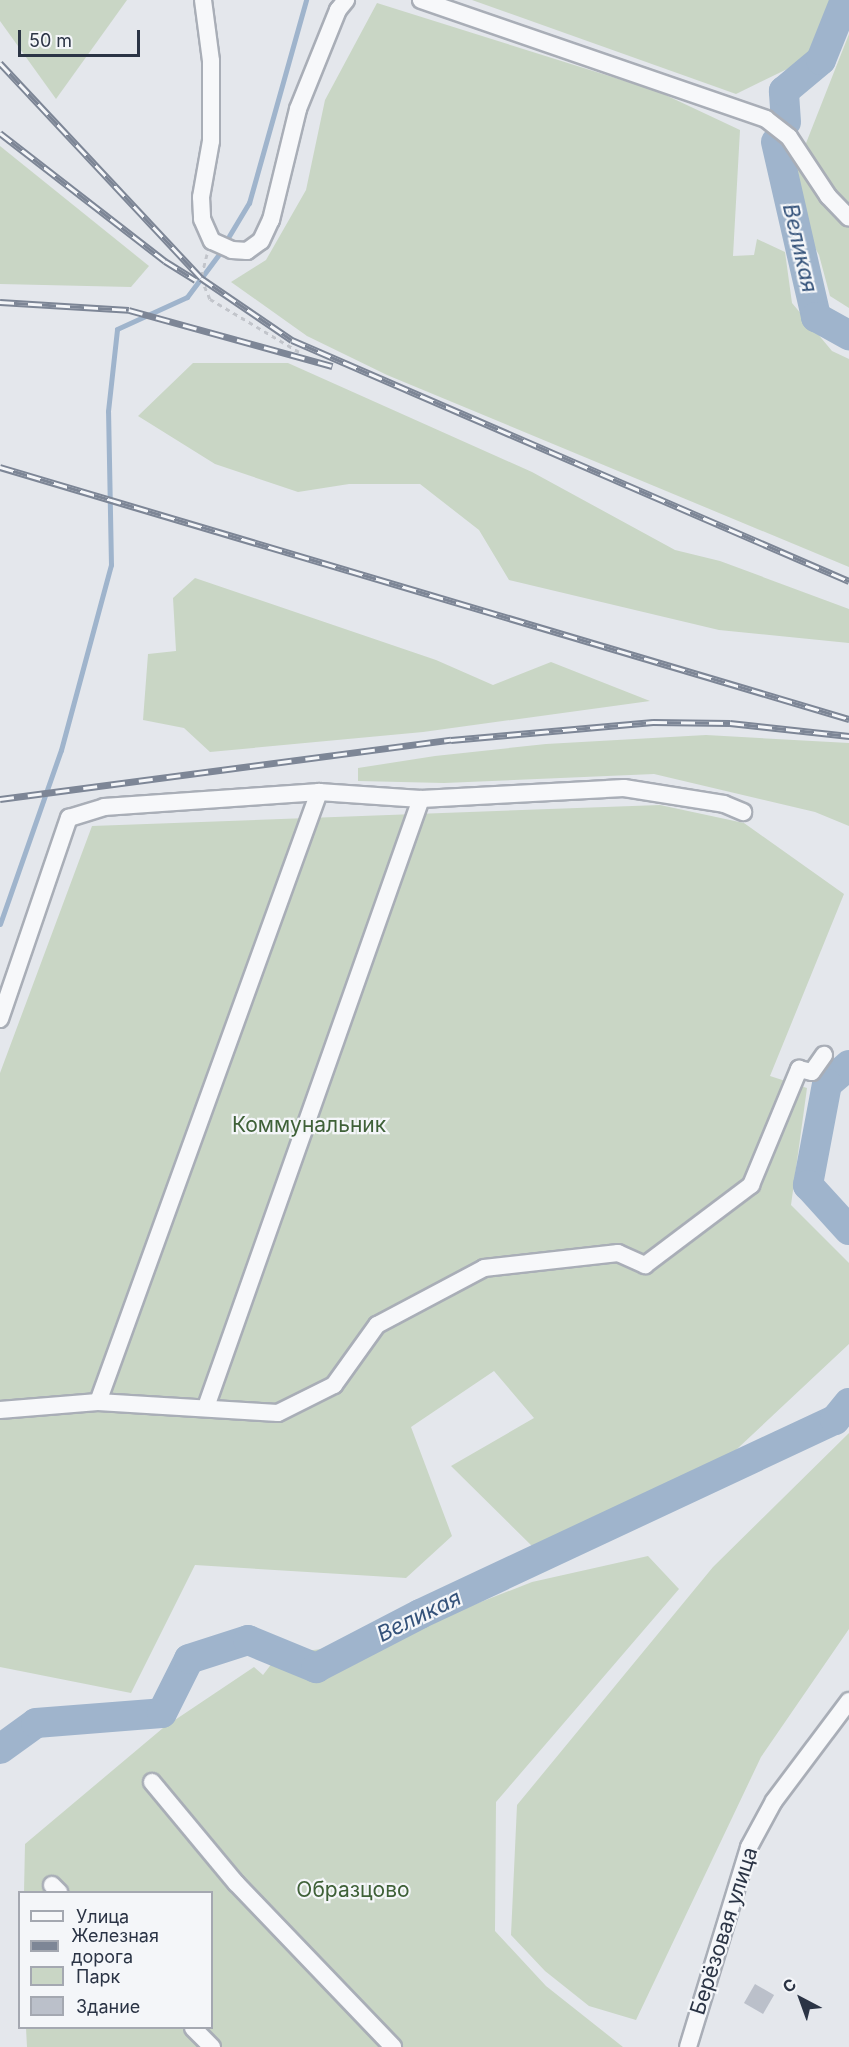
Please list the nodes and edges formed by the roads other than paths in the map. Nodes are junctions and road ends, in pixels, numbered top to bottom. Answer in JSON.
{"nodes":[{"id":1,"x":203,"y":0,"type":"edge"},
{"id":2,"x":346,"y":0,"type":"edge"},
{"id":3,"x":421,"y":0,"type":"edge"},
{"id":4,"x":849,"y":218,"type":"edge"},
{"id":5,"x":319,"y":792,"type":"junction"},
{"id":6,"x":421,"y":799,"type":"junction"},
{"id":7,"x":743,"y":812,"type":"dead end"},
{"id":8,"x":0,"y":1019,"type":"edge"},
{"id":9,"x":824,"y":1055,"type":"dead end"},
{"id":10,"x":98,"y":1402,"type":"junction"},
{"id":11,"x":206,"y":1407,"type":"junction"},
{"id":12,"x":0,"y":1410,"type":"edge"},
{"id":13,"x":849,"y":1701,"type":"edge"},
{"id":14,"x":152,"y":1782,"type":"dead end"},
{"id":15,"x":194,"y":2029,"type":"edge"},
{"id":16,"x":212,"y":2047,"type":"edge"},
{"id":17,"x":393,"y":2047,"type":"edge"},
{"id":18,"x":688,"y":2047,"type":"edge"}],
"edges":[{"from":1,"to":2,"type":"street"},
{"from":3,"to":4,"type":"street"},
{"from":5,"to":6,"type":"street"},
{"from":5,"to":8,"type":"street"},
{"from":5,"to":10,"type":"street"},
{"from":6,"to":7,"type":"street"},
{"from":6,"to":11,"type":"street"},
{"from":9,"to":11,"type":"street"},
{"from":10,"to":11,"type":"street"},
{"from":10,"to":12,"type":"street"},
{"from":13,"to":18,"type":"street","name":"Берёзовая улица"},
{"from":14,"to":17,"type":"street"},
{"from":15,"to":16,"type":"street"}]}
